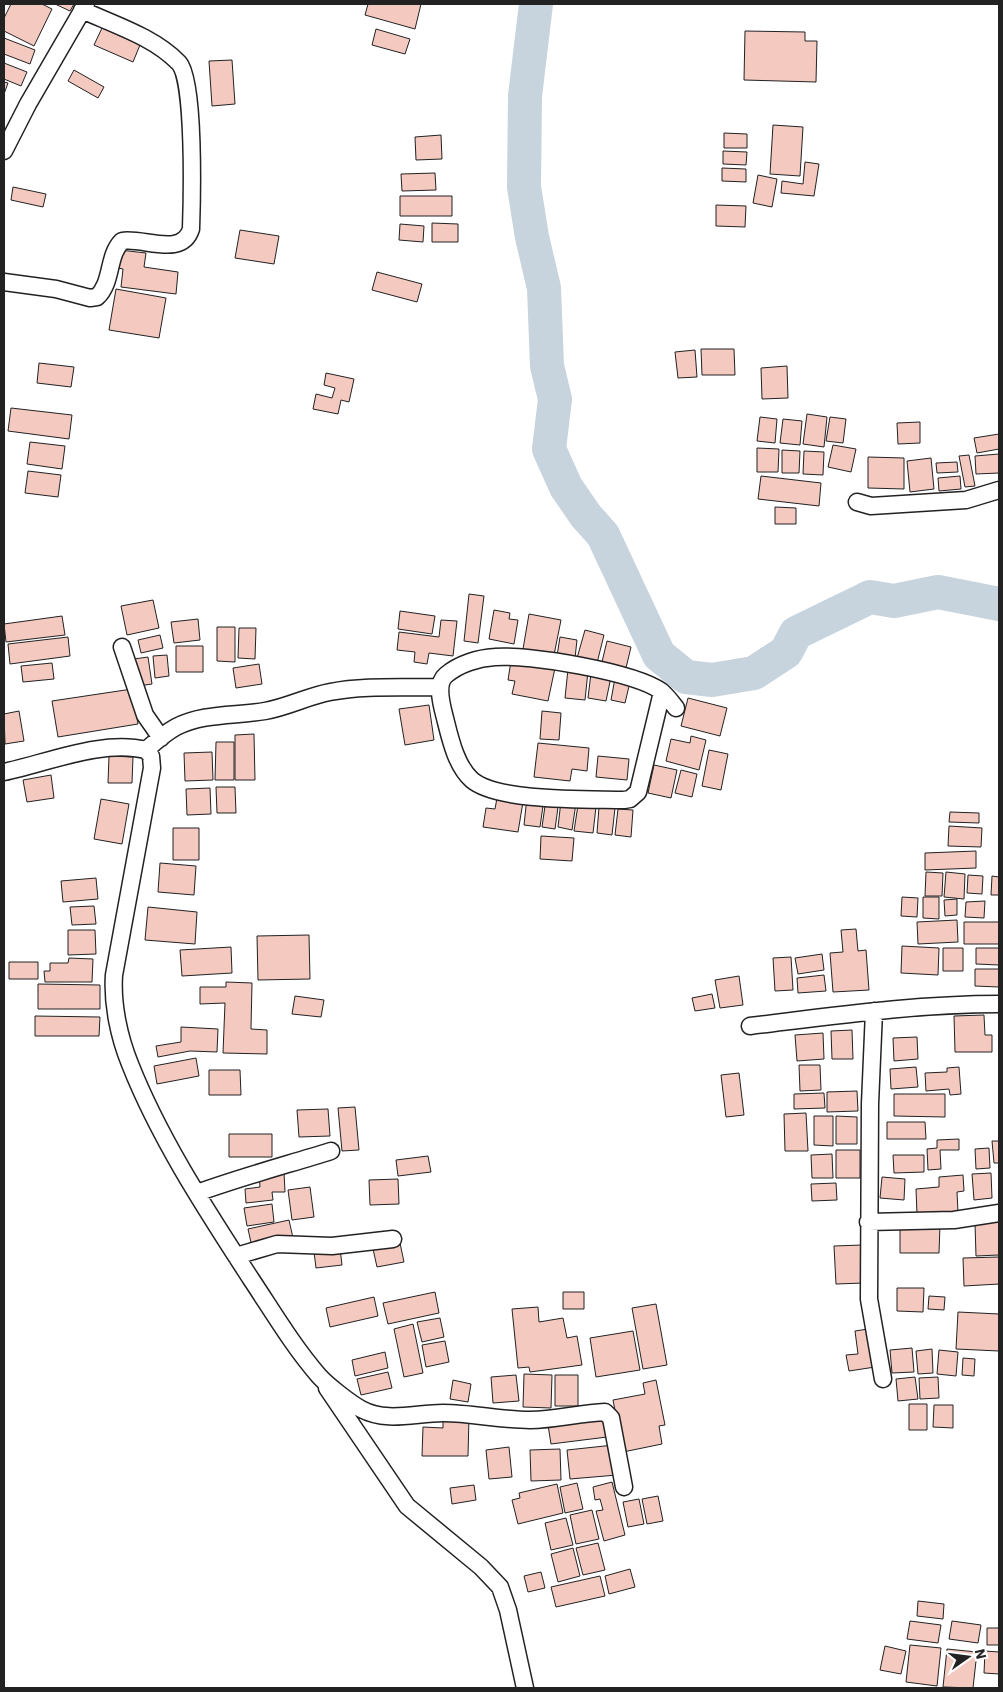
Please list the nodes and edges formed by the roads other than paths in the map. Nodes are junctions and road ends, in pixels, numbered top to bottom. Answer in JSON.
{"nodes":[{"id":1,"x":84,"y":7,"type":"edge"},
{"id":2,"x":4,"y":151,"type":"edge"},
{"id":3,"x":4,"y":282,"type":"edge"},
{"id":4,"x":999,"y":490,"type":"edge"},
{"id":5,"x":857,"y":502,"type":"dead end"},
{"id":6,"x":122,"y":647,"type":"dead end"},
{"id":7,"x":440,"y":687,"type":"junction"},
{"id":8,"x":662,"y":692,"type":"junction"},
{"id":9,"x":676,"y":708,"type":"dead end"},
{"id":10,"x":161,"y":738,"type":"junction"},
{"id":11,"x":146,"y":750,"type":"junction"},
{"id":12,"x":4,"y":772,"type":"edge"},
{"id":13,"x":999,"y":1004,"type":"edge"},
{"id":14,"x":874,"y":1011,"type":"junction"},
{"id":15,"x":750,"y":1026,"type":"dead end"},
{"id":16,"x":331,"y":1151,"type":"dead end"},
{"id":17,"x":197,"y":1192,"type":"junction"},
{"id":18,"x":999,"y":1213,"type":"edge"},
{"id":19,"x":868,"y":1222,"type":"junction"},
{"id":20,"x":393,"y":1239,"type":"dead end"},
{"id":21,"x":236,"y":1256,"type":"junction"},
{"id":22,"x":320,"y":1378,"type":"junction"},
{"id":23,"x":883,"y":1380,"type":"dead end"},
{"id":24,"x":624,"y":1487,"type":"dead end"},
{"id":25,"x":525,"y":1688,"type":"edge"}],
"edges":[{"from":1,"to":2,"type":"street"},
{"from":1,"to":3,"type":"street"},
{"from":4,"to":5,"type":"street"},
{"from":6,"to":10,"type":"street"},
{"from":7,"to":8,"type":"street"},
{"from":7,"to":8,"type":"street"},
{"from":7,"to":10,"type":"street"},
{"from":8,"to":9,"type":"street"},
{"from":10,"to":11,"type":"street"},
{"from":11,"to":12,"type":"street"},
{"from":11,"to":17,"type":"street"},
{"from":13,"to":14,"type":"street"},
{"from":14,"to":15,"type":"street"},
{"from":14,"to":19,"type":"street"},
{"from":16,"to":17,"type":"street"},
{"from":17,"to":21,"type":"street"},
{"from":18,"to":19,"type":"street"},
{"from":19,"to":23,"type":"street"},
{"from":20,"to":21,"type":"street"},
{"from":21,"to":22,"type":"street"},
{"from":22,"to":24,"type":"street"},
{"from":22,"to":25,"type":"street"}]}
